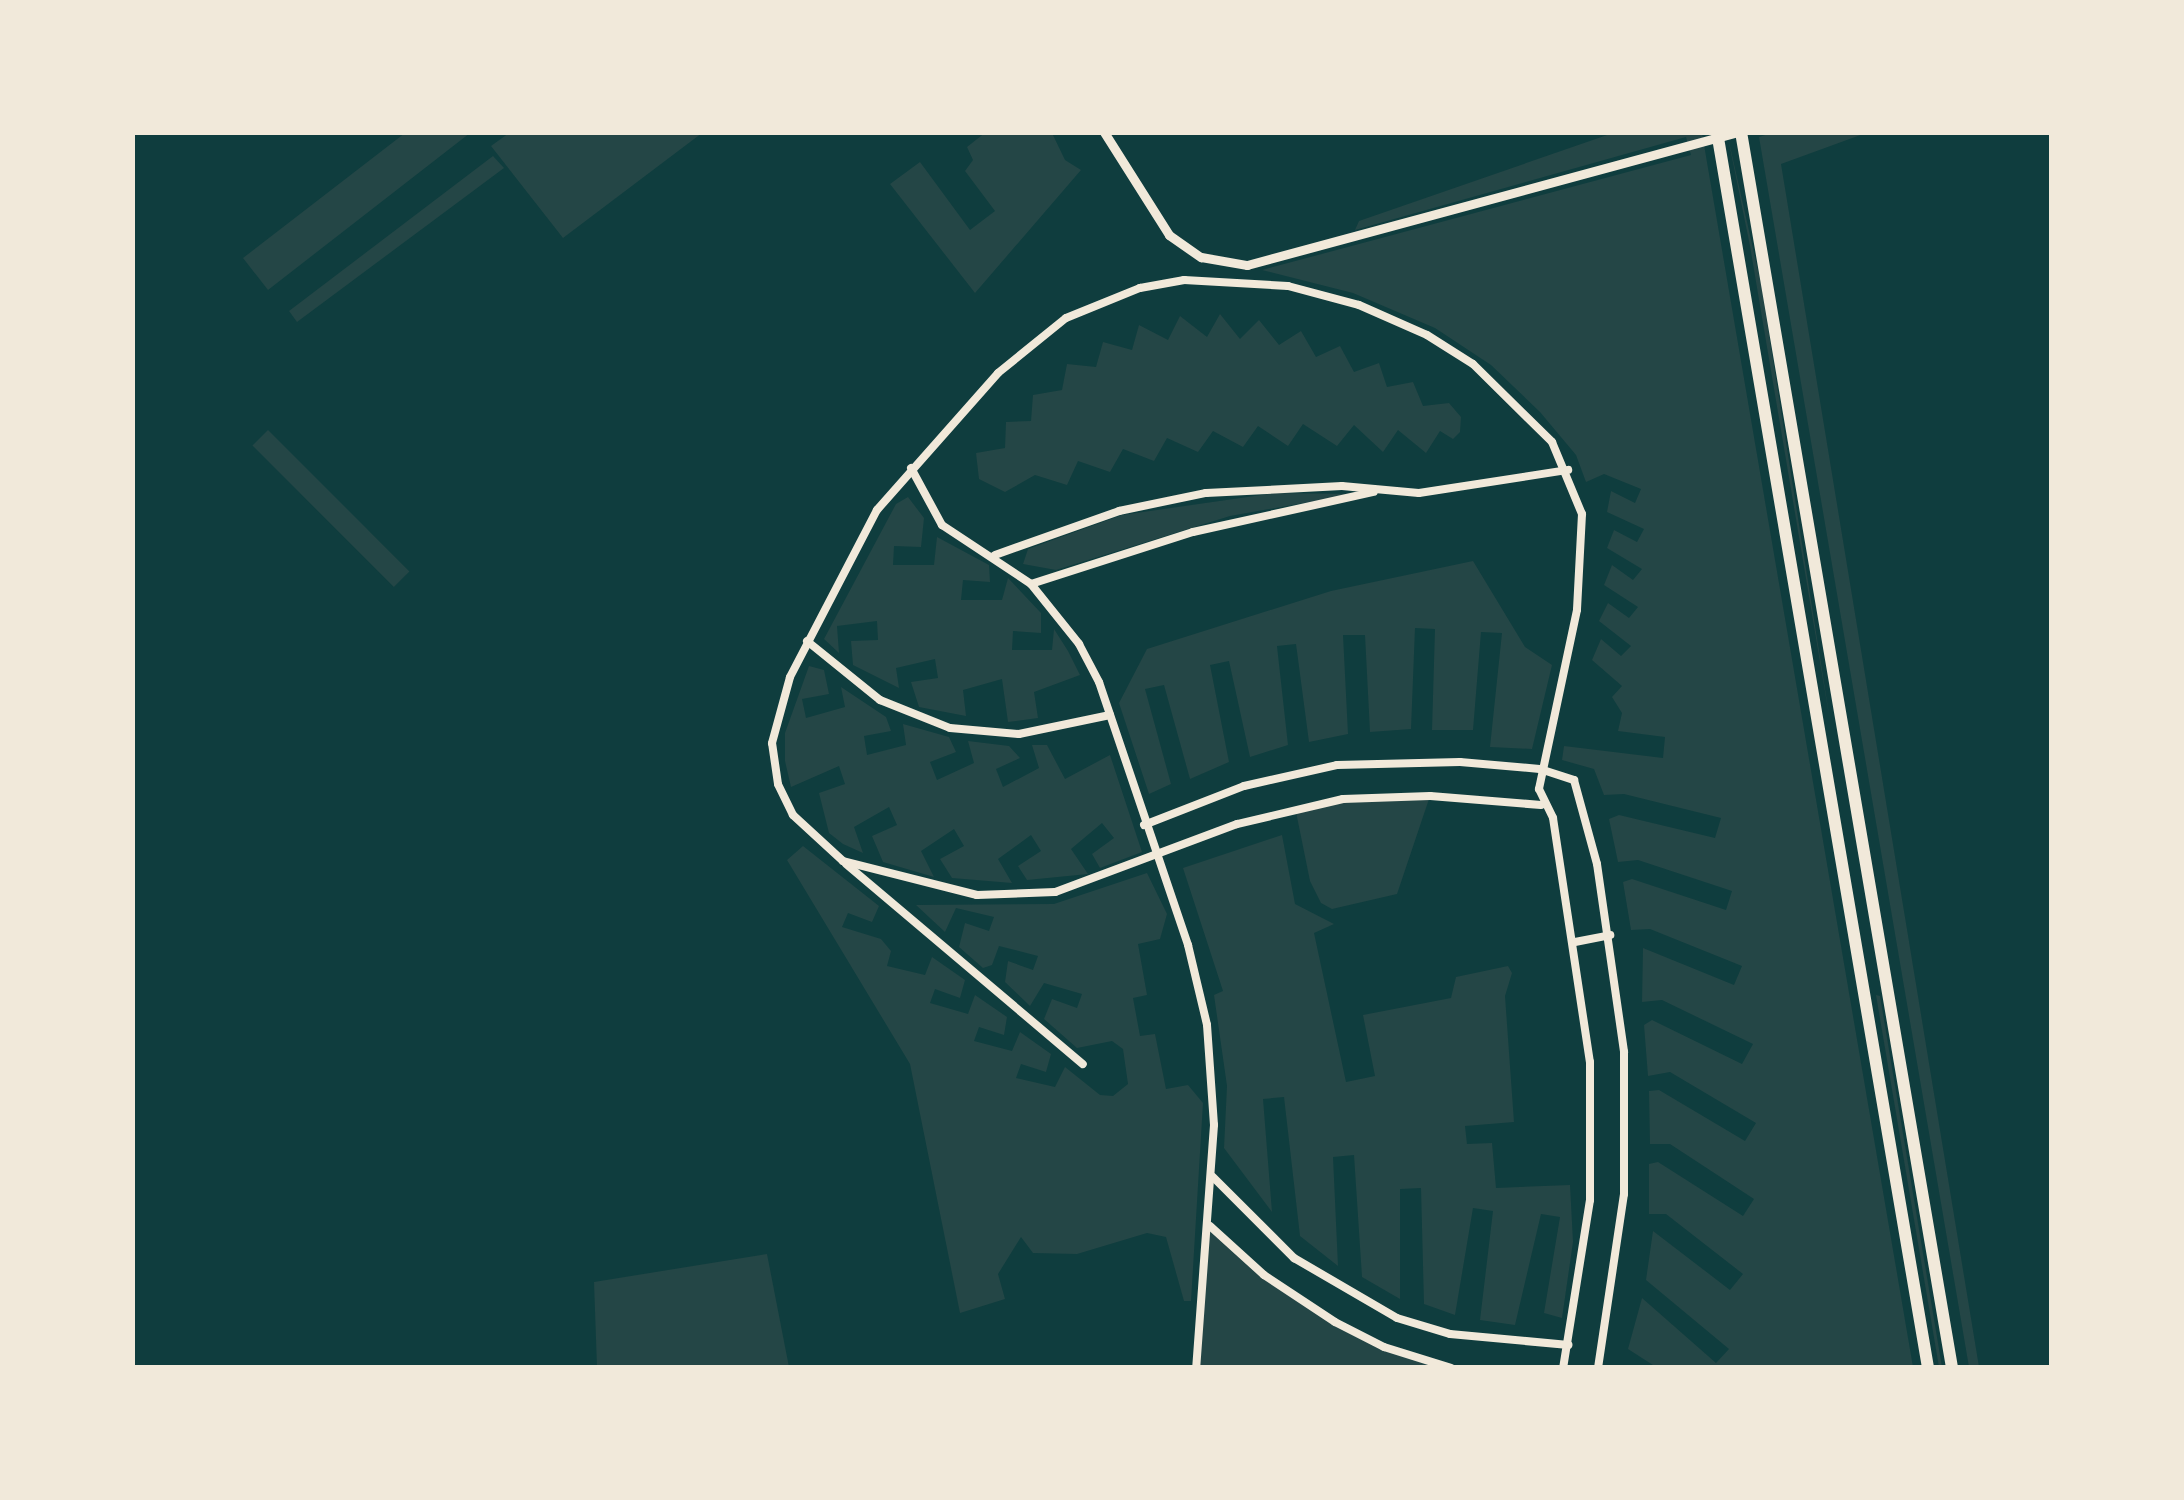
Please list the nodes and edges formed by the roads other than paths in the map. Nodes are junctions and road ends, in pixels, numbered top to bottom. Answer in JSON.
{"nodes":[{"id":1,"x":1104,"y":132,"type":"edge"},
{"id":2,"x":1717,"y":132,"type":"edge"},
{"id":3,"x":1739,"y":132,"type":"edge"},
{"id":4,"x":912,"y":468,"type":"junction"},
{"id":5,"x":1568,"y":470,"type":"junction"},
{"id":6,"x":1378,"y":491,"type":"junction"},
{"id":7,"x":995,"y":555,"type":"junction"},
{"id":8,"x":1031,"y":584,"type":"junction"},
{"id":9,"x":807,"y":641,"type":"junction"},
{"id":10,"x":1110,"y":715,"type":"junction"},
{"id":11,"x":1540,"y":769,"type":"junction"},
{"id":12,"x":1541,"y":805,"type":"junction"},
{"id":13,"x":1144,"y":825,"type":"junction"},
{"id":14,"x":1158,"y":858,"type":"junction"},
{"id":15,"x":843,"y":860,"type":"junction"},
{"id":16,"x":1610,"y":936,"type":"junction"},
{"id":17,"x":1575,"y":942,"type":"junction"},
{"id":18,"x":1082,"y":1064,"type":"dead end"},
{"id":19,"x":1213,"y":1176,"type":"junction"},
{"id":20,"x":1210,"y":1226,"type":"junction"},
{"id":21,"x":1568,"y":1345,"type":"junction"},
{"id":22,"x":1196,"y":1368,"type":"edge"},
{"id":23,"x":1450,"y":1368,"type":"edge"},
{"id":24,"x":1563,"y":1368,"type":"edge"},
{"id":25,"x":1598,"y":1368,"type":"edge"},
{"id":26,"x":1928,"y":1368,"type":"edge"},
{"id":27,"x":1952,"y":1368,"type":"edge"}],
"edges":[{"from":1,"to":3,"type":"street"},
{"from":2,"to":26,"type":"highway"},
{"from":3,"to":27,"type":"highway"},
{"from":4,"to":5,"type":"street"},
{"from":4,"to":7,"type":"street"},
{"from":4,"to":9,"type":"street"},
{"from":5,"to":6,"type":"street"},
{"from":5,"to":11,"type":"street"},
{"from":6,"to":7,"type":"street"},
{"from":6,"to":8,"type":"street"},
{"from":7,"to":8,"type":"street"},
{"from":8,"to":10,"type":"street"},
{"from":9,"to":10,"type":"street"},
{"from":9,"to":15,"type":"street"},
{"from":10,"to":13,"type":"street"},
{"from":11,"to":12,"type":"street"},
{"from":11,"to":13,"type":"street"},
{"from":11,"to":16,"type":"street"},
{"from":12,"to":14,"type":"street"},
{"from":12,"to":17,"type":"street"},
{"from":13,"to":14,"type":"street"},
{"from":14,"to":15,"type":"street"},
{"from":14,"to":19,"type":"street"},
{"from":15,"to":18,"type":"street"},
{"from":16,"to":17,"type":"street"},
{"from":16,"to":25,"type":"street"},
{"from":17,"to":21,"type":"street"},
{"from":19,"to":20,"type":"street"},
{"from":19,"to":21,"type":"street"},
{"from":20,"to":22,"type":"street"},
{"from":20,"to":23,"type":"street"},
{"from":21,"to":24,"type":"street"}]}
